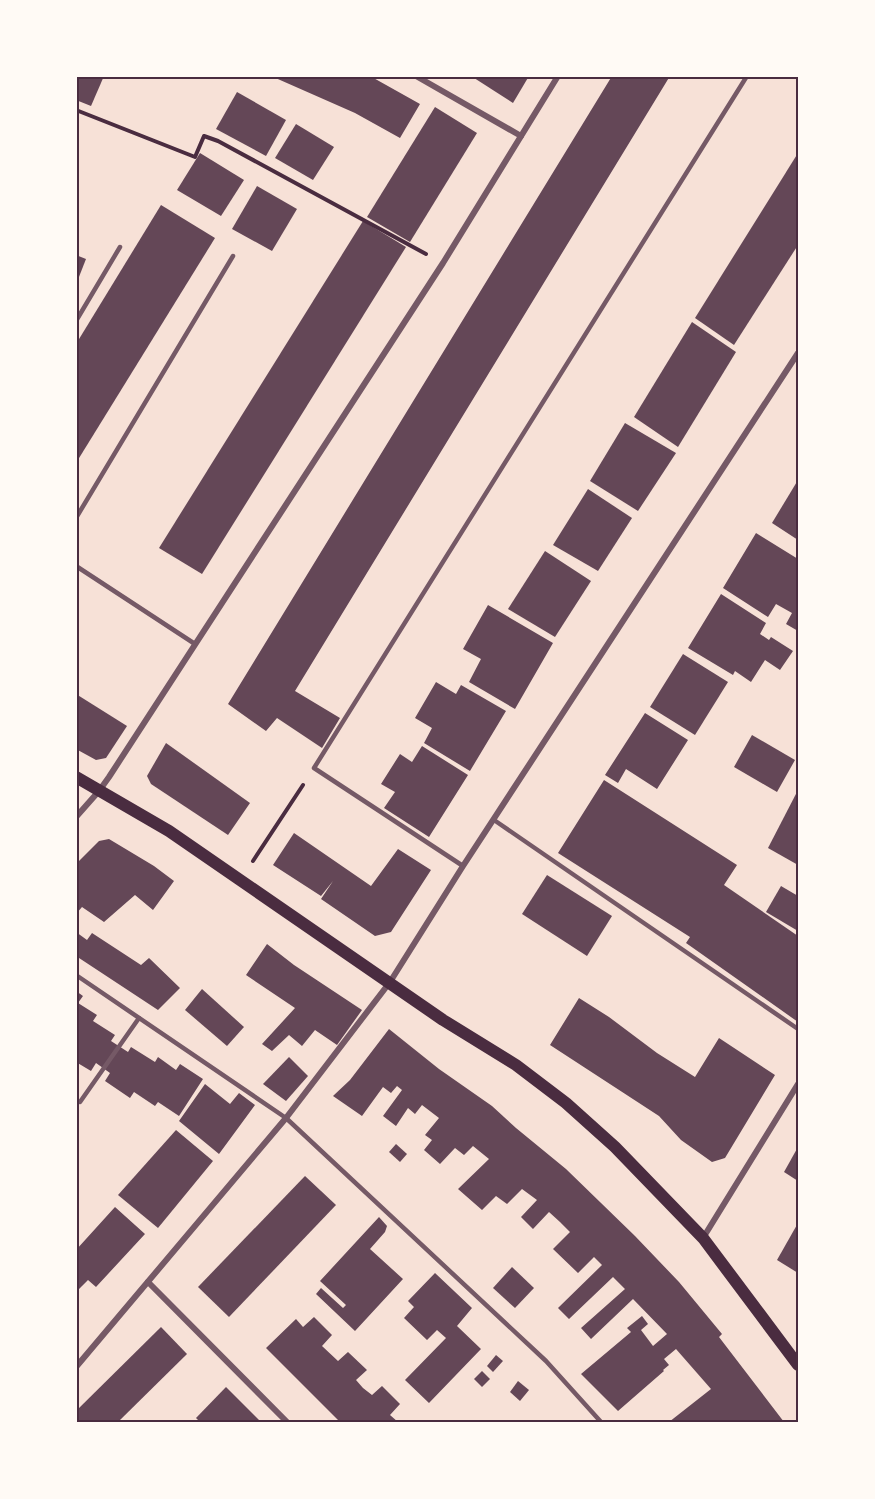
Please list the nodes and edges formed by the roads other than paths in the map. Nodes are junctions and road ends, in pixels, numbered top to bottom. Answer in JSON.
{"nodes":[{"id":1,"x":416,"y":76,"type":"edge"},
{"id":2,"x":558,"y":76,"type":"edge"},
{"id":3,"x":747,"y":76,"type":"edge"},
{"id":4,"x":521,"y":136,"type":"junction"},
{"id":5,"x":120,"y":247,"type":"dead end"},
{"id":6,"x":233,"y":256,"type":"dead end"},
{"id":7,"x":76,"y":321,"type":"edge"},
{"id":8,"x":798,"y":353,"type":"edge"},
{"id":9,"x":76,"y":518,"type":"edge"},
{"id":10,"x":76,"y":566,"type":"edge"},
{"id":11,"x":195,"y":644,"type":"junction"},
{"id":12,"x":76,"y":777,"type":"edge"},
{"id":13,"x":99,"y":791,"type":"junction"},
{"id":14,"x":76,"y":817,"type":"edge"},
{"id":15,"x":494,"y":820,"type":"junction"},
{"id":16,"x":463,"y":866,"type":"junction"},
{"id":17,"x":76,"y":975,"type":"edge"},
{"id":18,"x":390,"y":982,"type":"junction"},
{"id":19,"x":139,"y":1018,"type":"junction"},
{"id":20,"x":798,"y":1029,"type":"edge"},
{"id":21,"x":798,"y":1084,"type":"edge"},
{"id":22,"x":80,"y":1102,"type":"dead end"},
{"id":23,"x":286,"y":1118,"type":"junction"},
{"id":24,"x":703,"y":1238,"type":"junction"},
{"id":25,"x":148,"y":1282,"type":"junction"},
{"id":26,"x":798,"y":1365,"type":"edge"},
{"id":27,"x":76,"y":1367,"type":"edge"},
{"id":28,"x":286,"y":1422,"type":"edge"},
{"id":29,"x":601,"y":1422,"type":"edge"}],
"edges":[{"from":1,"to":4,"type":"street"},
{"from":2,"to":4,"type":"street"},
{"from":3,"to":16,"type":"lane"},
{"from":4,"to":11,"type":"street"},
{"from":5,"to":7,"type":"lane"},
{"from":6,"to":9,"type":"lane"},
{"from":8,"to":15,"type":"street"},
{"from":10,"to":11,"type":"lane"},
{"from":11,"to":13,"type":"street"},
{"from":12,"to":13,"type":"main road"},
{"from":13,"to":14,"type":"street"},
{"from":13,"to":18,"type":"main road"},
{"from":15,"to":16,"type":"street"},
{"from":15,"to":20,"type":"lane"},
{"from":16,"to":18,"type":"street"},
{"from":17,"to":19,"type":"lane"},
{"from":18,"to":23,"type":"street"},
{"from":18,"to":24,"type":"main road"},
{"from":19,"to":22,"type":"lane"},
{"from":19,"to":23,"type":"lane"},
{"from":21,"to":24,"type":"street"},
{"from":23,"to":25,"type":"street"},
{"from":23,"to":29,"type":"lane"},
{"from":24,"to":26,"type":"main road"},
{"from":25,"to":27,"type":"street"},
{"from":25,"to":28,"type":"street"}]}
